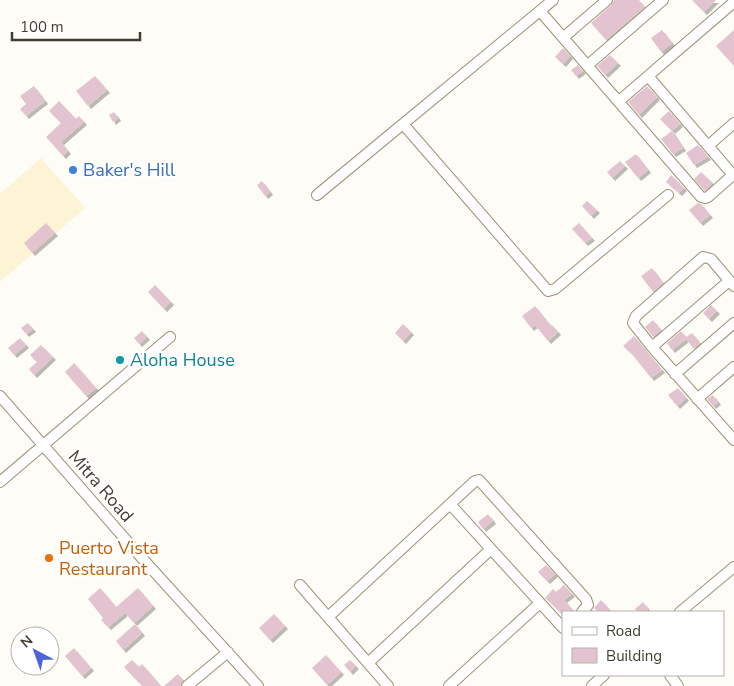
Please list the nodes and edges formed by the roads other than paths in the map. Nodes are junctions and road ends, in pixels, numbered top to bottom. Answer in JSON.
{"nodes":[{"id":1,"x":553,"y":0,"type":"edge"},
{"id":2,"x":607,"y":0,"type":"edge"},
{"id":3,"x":662,"y":0,"type":"edge"},
{"id":4,"x":734,"y":2,"type":"edge"},
{"id":5,"x":540,"y":12,"type":"junction"},
{"id":6,"x":564,"y":37,"type":"junction"},
{"id":7,"x":588,"y":65,"type":"junction"},
{"id":8,"x":648,"y":76,"type":"junction"},
{"id":9,"x":619,"y":101,"type":"junction"},
{"id":10,"x":734,"y":123,"type":"edge"},
{"id":11,"x":404,"y":124,"type":"junction"},
{"id":12,"x":708,"y":146,"type":"junction"},
{"id":13,"x":734,"y":175,"type":"edge"},
{"id":14,"x":317,"y":195,"type":"dead end"},
{"id":15,"x":668,"y":195,"type":"dead end"},
{"id":16,"x":732,"y":283,"type":"edge"},
{"id":17,"x":734,"y":323,"type":"edge"},
{"id":18,"x":170,"y":337,"type":"dead end"},
{"id":19,"x":652,"y":347,"type":"junction"},
{"id":20,"x":734,"y":367,"type":"edge"},
{"id":21,"x":675,"y":374,"type":"junction"},
{"id":22,"x":0,"y":396,"type":"edge"},
{"id":23,"x":697,"y":399,"type":"junction"},
{"id":24,"x":734,"y":440,"type":"edge"},
{"id":25,"x":44,"y":446,"type":"junction"},
{"id":26,"x":0,"y":482,"type":"edge"},
{"id":27,"x":450,"y":504,"type":"junction"},
{"id":28,"x":491,"y":549,"type":"junction"},
{"id":29,"x":734,"y":566,"type":"edge"},
{"id":30,"x":300,"y":585,"type":"dead end"},
{"id":31,"x":540,"y":603,"type":"junction"},
{"id":32,"x":583,"y":611,"type":"edge"},
{"id":33,"x":681,"y":611,"type":"edge"},
{"id":34,"x":328,"y":617,"type":"junction"},
{"id":35,"x":562,"y":627,"type":"edge"},
{"id":36,"x":228,"y":652,"type":"junction"},
{"id":37,"x":368,"y":663,"type":"junction"},
{"id":38,"x":603,"y":676,"type":"edge"},
{"id":39,"x":187,"y":686,"type":"edge"},
{"id":40,"x":258,"y":686,"type":"edge"},
{"id":41,"x":388,"y":686,"type":"edge"},
{"id":42,"x":449,"y":686,"type":"edge"},
{"id":43,"x":592,"y":686,"type":"edge"}],
"edges":[{"from":1,"to":5,"type":"street"},
{"from":2,"to":6,"type":"street"},
{"from":3,"to":7,"type":"street"},
{"from":4,"to":8,"type":"street"},
{"from":5,"to":6,"type":"street"},
{"from":5,"to":11,"type":"street"},
{"from":6,"to":7,"type":"street"},
{"from":7,"to":9,"type":"street"},
{"from":8,"to":9,"type":"street"},
{"from":8,"to":12,"type":"street"},
{"from":9,"to":13,"type":"street"},
{"from":10,"to":12,"type":"street"},
{"from":11,"to":14,"type":"street"},
{"from":11,"to":15,"type":"street"},
{"from":12,"to":13,"type":"street"},
{"from":16,"to":19,"type":"street"},
{"from":16,"to":19,"type":"street"},
{"from":17,"to":21,"type":"street"},
{"from":18,"to":25,"type":"street"},
{"from":19,"to":21,"type":"street"},
{"from":20,"to":23,"type":"street"},
{"from":21,"to":23,"type":"street"},
{"from":22,"to":25,"type":"street","name":"Mitra Road"},
{"from":23,"to":24,"type":"street"},
{"from":25,"to":26,"type":"street"},
{"from":25,"to":36,"type":"street","name":"Mitra Road"},
{"from":27,"to":28,"type":"street"},
{"from":27,"to":32,"type":"street"},
{"from":27,"to":34,"type":"street"},
{"from":28,"to":31,"type":"street"},
{"from":28,"to":37,"type":"street"},
{"from":29,"to":33,"type":"street"},
{"from":30,"to":34,"type":"street"},
{"from":31,"to":35,"type":"street"},
{"from":31,"to":42,"type":"street"},
{"from":34,"to":37,"type":"street"},
{"from":36,"to":39,"type":"street"},
{"from":36,"to":40,"type":"street","name":"Mitra Road"},
{"from":37,"to":41,"type":"street"},
{"from":38,"to":43,"type":"street"}]}
